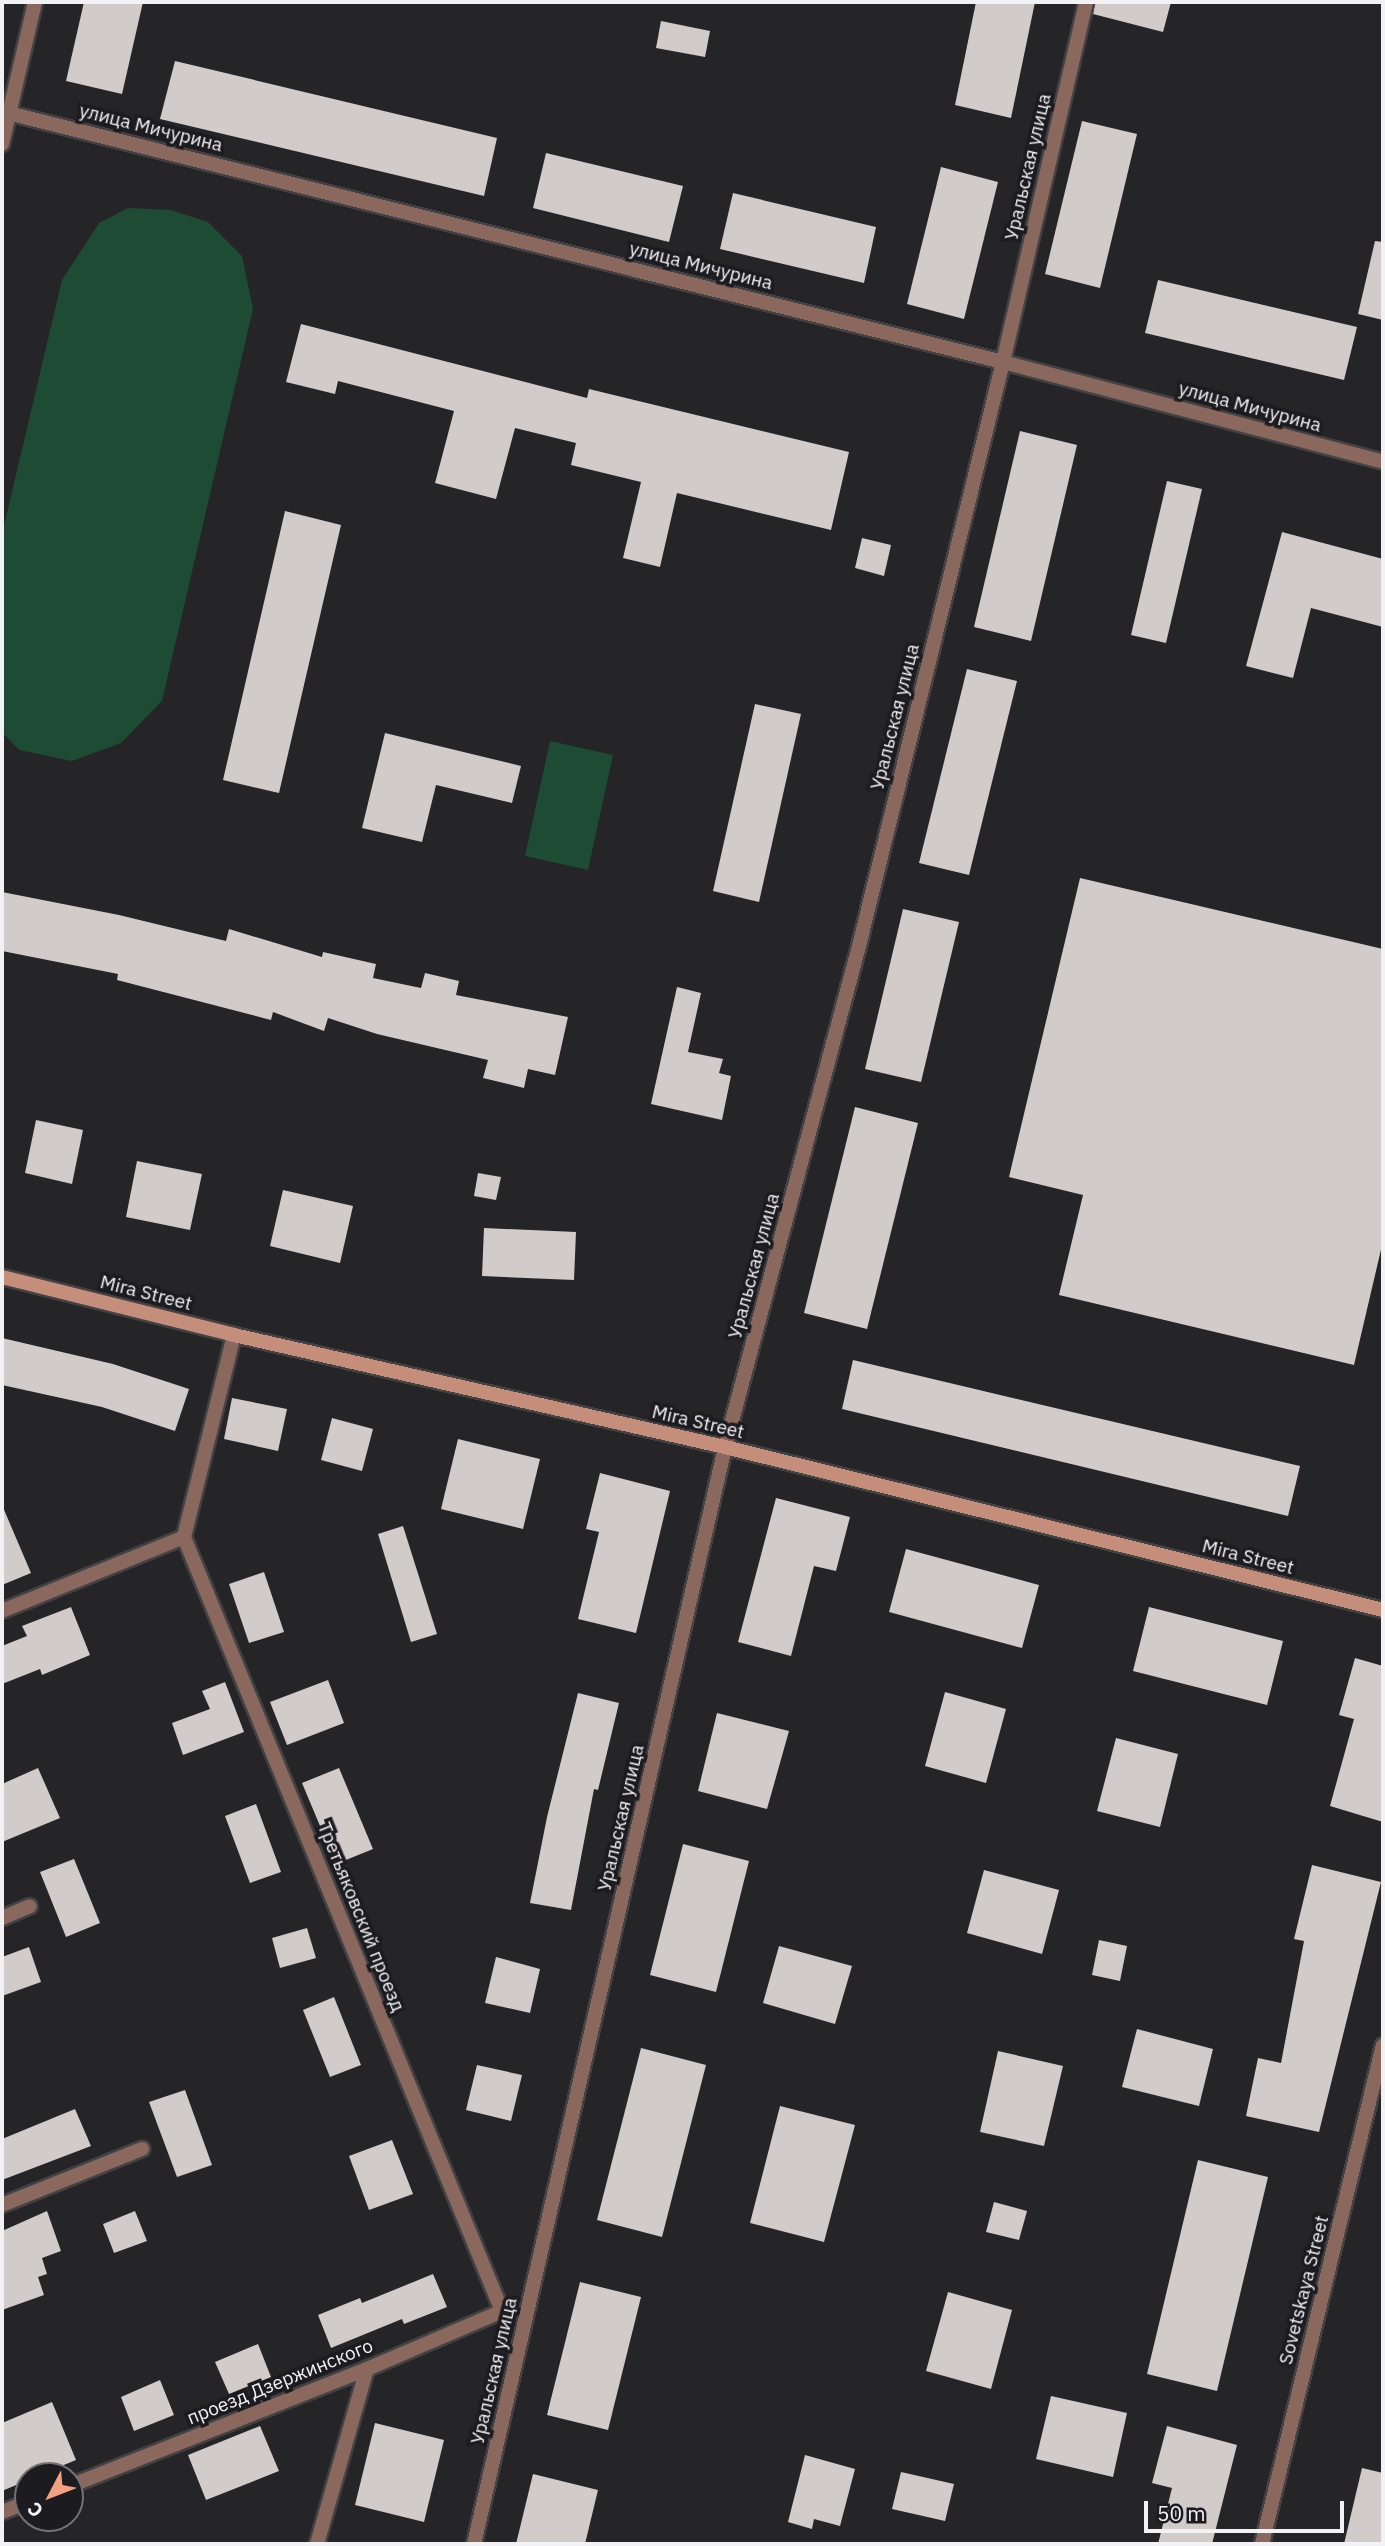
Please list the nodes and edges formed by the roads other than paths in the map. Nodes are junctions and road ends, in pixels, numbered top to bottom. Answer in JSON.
{"nodes":[{"id":1,"x":35,"y":2,"type":"edge"},
{"id":2,"x":1086,"y":2,"type":"edge"},
{"id":3,"x":8,"y":113,"type":"junction"},
{"id":4,"x":2,"y":144,"type":"edge"},
{"id":5,"x":1003,"y":362,"type":"junction"},
{"id":6,"x":1383,"y":462,"type":"edge"},
{"id":7,"x":2,"y":1277,"type":"edge"},
{"id":8,"x":234,"y":1335,"type":"junction"},
{"id":9,"x":725,"y":1447,"type":"junction"},
{"id":10,"x":184,"y":1537,"type":"junction"},
{"id":11,"x":1383,"y":1610,"type":"edge"},
{"id":12,"x":2,"y":1611,"type":"edge"},
{"id":13,"x":30,"y":1906,"type":"dead end"},
{"id":14,"x":2,"y":1918,"type":"edge"},
{"id":15,"x":1383,"y":2045,"type":"edge"},
{"id":16,"x":142,"y":2149,"type":"dead end"},
{"id":17,"x":2,"y":2205,"type":"edge"},
{"id":18,"x":502,"y":2311,"type":"joint"},
{"id":19,"x":367,"y":2369,"type":"junction"},
{"id":20,"x":84,"y":2480,"type":"edge"},
{"id":21,"x":317,"y":2544,"type":"edge"},
{"id":22,"x":474,"y":2544,"type":"edge"},
{"id":23,"x":1262,"y":2544,"type":"edge"}],
"edges":[{"from":1,"to":3,"type":"street"},
{"from":2,"to":5,"type":"street","name":"Уральская улица"},
{"from":3,"to":4,"type":"street"},
{"from":3,"to":5,"type":"street","name":"улица Мичурина"},
{"from":5,"to":6,"type":"street","name":"улица Мичурина"},
{"from":5,"to":9,"type":"street","name":"Уральская улица"},
{"from":7,"to":8,"type":"street","name":"Mira Street"},
{"from":8,"to":9,"type":"street","name":"Mira Street"},
{"from":8,"to":10,"type":"street"},
{"from":9,"to":11,"type":"street","name":"Mira Street"},
{"from":9,"to":22,"type":"street","name":"Уральская улица"},
{"from":10,"to":12,"type":"street"},
{"from":10,"to":18,"type":"street","name":"Третьяковский проезд"},
{"from":13,"to":14,"type":"street"},
{"from":15,"to":23,"type":"street","name":"Sovetskaya Street"},
{"from":16,"to":17,"type":"street"},
{"from":18,"to":19,"type":"street","name":"проезд Дзержинского"},
{"from":19,"to":20,"type":"street","name":"проезд Дзержинского"},
{"from":19,"to":21,"type":"street"}]}
